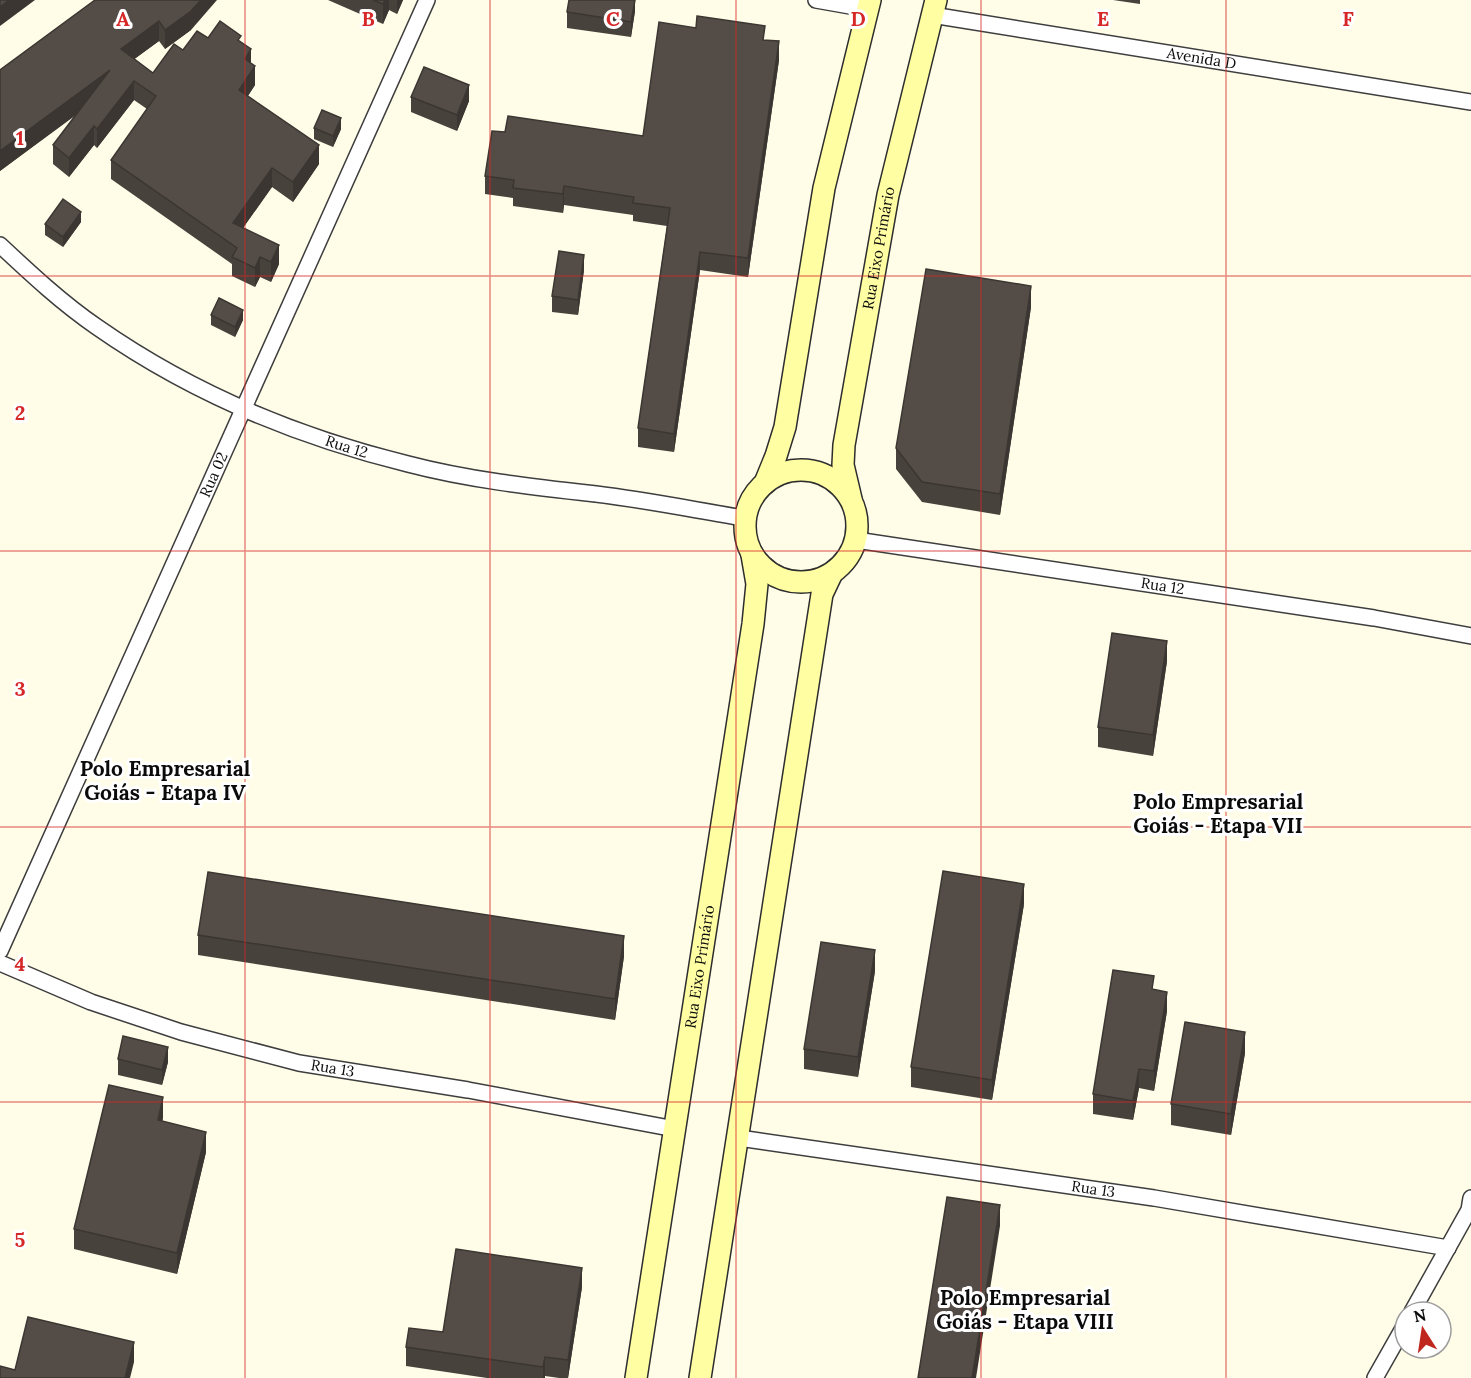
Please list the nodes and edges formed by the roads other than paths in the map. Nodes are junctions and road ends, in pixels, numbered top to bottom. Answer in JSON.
{"nodes":[{"id":1,"x":427,"y":0,"type":"edge"},
{"id":2,"x":816,"y":0,"type":"edge"},
{"id":3,"x":869,"y":4,"type":"edge"},
{"id":4,"x":934,"y":8,"type":"edge"},
{"id":5,"x":1471,"y":102,"type":"edge"},
{"id":6,"x":0,"y":245,"type":"edge"},
{"id":7,"x":243,"y":409,"type":"junction"},
{"id":8,"x":765,"y":483,"type":"junction"},
{"id":9,"x":851,"y":499,"type":"junction"},
{"id":10,"x":744,"y":518,"type":"junction"},
{"id":11,"x":856,"y":540,"type":"junction"},
{"id":12,"x":752,"y":555,"type":"junction"},
{"id":13,"x":831,"y":575,"type":"junction"},
{"id":14,"x":1471,"y":636,"type":"edge"},
{"id":15,"x":0,"y":951,"type":"edge"},
{"id":16,"x":0,"y":963,"type":"edge"},
{"id":17,"x":675,"y":1129,"type":"junction"},
{"id":18,"x":739,"y":1138,"type":"junction"},
{"id":19,"x":1471,"y":1198,"type":"edge"},
{"id":20,"x":1448,"y":1248,"type":"junction"},
{"id":21,"x":1419,"y":1300,"type":"edge"},
{"id":22,"x":1393,"y":1346,"type":"edge"},
{"id":23,"x":636,"y":1378,"type":"edge"},
{"id":24,"x":700,"y":1378,"type":"edge"},
{"id":25,"x":1375,"y":1378,"type":"edge"}],
"edges":[{"from":1,"to":7,"type":"street","name":"Rua 02"},
{"from":2,"to":3,"type":"street"},
{"from":3,"to":8,"type":"street"},
{"from":4,"to":5,"type":"street","name":"Avenida D"},
{"from":4,"to":9,"type":"street","name":"Rua Eixo Primário"},
{"from":6,"to":7,"type":"street","name":"Rua 12"},
{"from":7,"to":10,"type":"street","name":"Rua 12"},
{"from":7,"to":15,"type":"street","name":"Rua 02"},
{"from":8,"to":9,"type":"street"},
{"from":8,"to":10,"type":"street"},
{"from":9,"to":11,"type":"street"},
{"from":10,"to":12,"type":"street"},
{"from":11,"to":13,"type":"street"},
{"from":11,"to":14,"type":"street","name":"Rua 12"},
{"from":12,"to":13,"type":"street"},
{"from":12,"to":17,"type":"street","name":"Rua Eixo Primário"},
{"from":13,"to":18,"type":"street"},
{"from":16,"to":17,"type":"street","name":"Rua 13"},
{"from":17,"to":23,"type":"street","name":"Rua Eixo Primário"},
{"from":18,"to":20,"type":"street","name":"Rua 13"},
{"from":18,"to":24,"type":"street"},
{"from":19,"to":20,"type":"street"},
{"from":20,"to":21,"type":"street"},
{"from":22,"to":25,"type":"street"}]}
